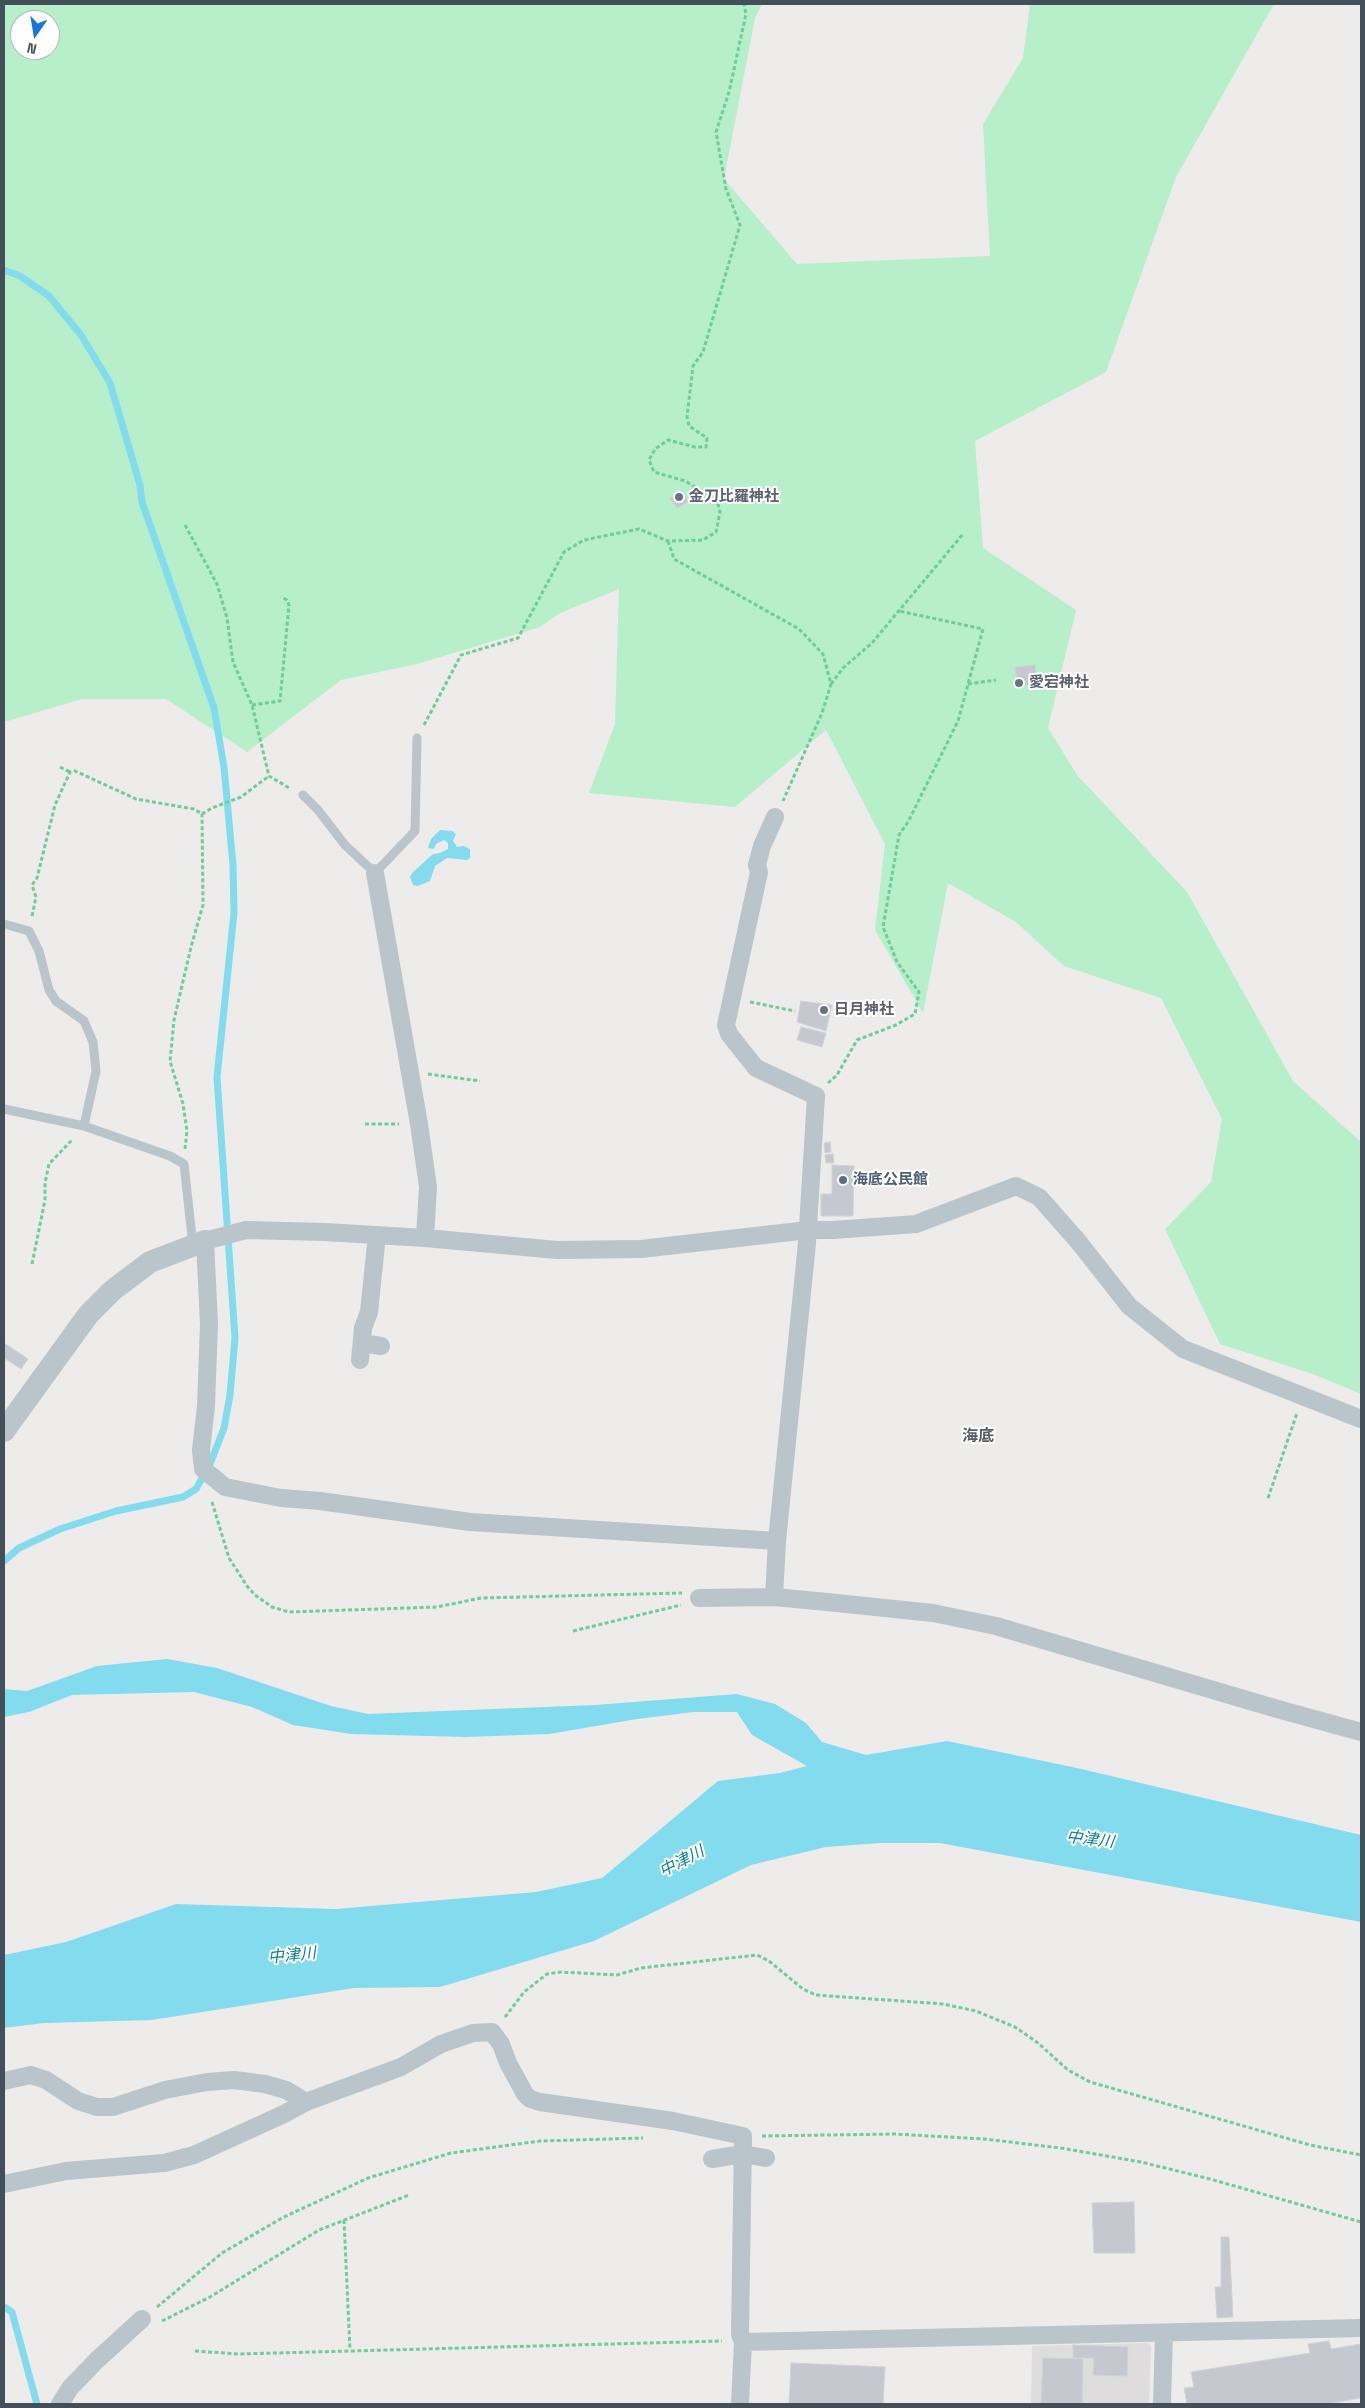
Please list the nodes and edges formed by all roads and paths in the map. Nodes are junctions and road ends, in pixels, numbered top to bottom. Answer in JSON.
{"nodes":[{"id":1,"x":744,"y":4,"type":"edge"},
{"id":2,"x":185,"y":526,"type":"dead end"},
{"id":3,"x":963,"y":534,"type":"dead end"},
{"id":4,"x":668,"y":541,"type":"junction"},
{"id":5,"x":281,"y":597,"type":"dead end"},
{"id":6,"x":899,"y":611,"type":"junction"},
{"id":7,"x":996,"y":680,"type":"dead end"},
{"id":8,"x":831,"y":684,"type":"junction"},
{"id":9,"x":968,"y":684,"type":"junction"},
{"id":10,"x":252,"y":705,"type":"junction"},
{"id":11,"x":417,"y":738,"type":"joint"},
{"id":12,"x":60,"y":767,"type":"dead end"},
{"id":13,"x":70,"y":772,"type":"junction"},
{"id":14,"x":269,"y":776,"type":"junction"},
{"id":15,"x":302,"y":795,"type":"joint"},
{"id":16,"x":202,"y":814,"type":"junction"},
{"id":17,"x":775,"y":817,"type":"joint"},
{"id":18,"x":375,"y":873,"type":"junction"},
{"id":19,"x":28,"y":882,"type":"dead end"},
{"id":20,"x":32,"y":886,"type":"junction"},
{"id":21,"x":4,"y":924,"type":"edge"},
{"id":22,"x":29,"y":931,"type":"junction"},
{"id":23,"x":733,"y":998,"type":"junction"},
{"id":24,"x":796,"y":1011,"type":"dead end"},
{"id":25,"x":411,"y":1072,"type":"junction"},
{"id":26,"x":480,"y":1081,"type":"dead end"},
{"id":27,"x":811,"y":1094,"type":"junction"},
{"id":28,"x":4,"y":1109,"type":"edge"},
{"id":29,"x":365,"y":1124,"type":"dead end"},
{"id":30,"x":420,"y":1124,"type":"junction"},
{"id":31,"x":84,"y":1126,"type":"junction"},
{"id":32,"x":75,"y":1136,"type":"dead end"},
{"id":33,"x":184,"y":1164,"type":"junction"},
{"id":34,"x":808,"y":1230,"type":"junction"},
{"id":35,"x":377,"y":1235,"type":"junction"},
{"id":36,"x":425,"y":1238,"type":"junction"},
{"id":37,"x":199,"y":1244,"type":"junction"},
{"id":38,"x":32,"y":1264,"type":"dead end"},
{"id":39,"x":381,"y":1346,"type":"dead end"},
{"id":40,"x":1303,"y":1396,"type":"junction"},
{"id":41,"x":1361,"y":1419,"type":"edge"},
{"id":42,"x":4,"y":1431,"type":"edge"},
{"id":43,"x":217,"y":1482,"type":"junction"},
{"id":44,"x":1268,"y":1498,"type":"dead end"},
{"id":45,"x":777,"y":1542,"type":"junction"},
{"id":46,"x":774,"y":1597,"type":"junction"},
{"id":47,"x":699,"y":1598,"type":"junction"},
{"id":48,"x":573,"y":1630,"type":"dead end"},
{"id":49,"x":1361,"y":1732,"type":"edge"},
{"id":50,"x":492,"y":2032,"type":"junction"},
{"id":51,"x":4,"y":2081,"type":"edge"},
{"id":52,"x":306,"y":2102,"type":"junction"},
{"id":53,"x":743,"y":2136,"type":"junction"},
{"id":54,"x":651,"y":2138,"type":"dead end"},
{"id":55,"x":743,"y":2154,"type":"junction"},
{"id":56,"x":1361,"y":2155,"type":"edge"},
{"id":57,"x":766,"y":2158,"type":"dead end"},
{"id":58,"x":712,"y":2159,"type":"dead end"},
{"id":59,"x":4,"y":2184,"type":"edge"},
{"id":60,"x":409,"y":2195,"type":"dead end"},
{"id":61,"x":344,"y":2220,"type":"junction"},
{"id":62,"x":1361,"y":2222,"type":"edge"},
{"id":63,"x":140,"y":2321,"type":"junction"},
{"id":64,"x":1361,"y":2328,"type":"edge"},
{"id":65,"x":1164,"y":2333,"type":"junction"},
{"id":66,"x":743,"y":2342,"type":"junction"},
{"id":67,"x":350,"y":2350,"type":"junction"},
{"id":68,"x":195,"y":2351,"type":"dead end"},
{"id":69,"x":60,"y":2404,"type":"edge"},
{"id":70,"x":740,"y":2404,"type":"edge"},
{"id":71,"x":1162,"y":2404,"type":"edge"}],
"edges":[{"from":1,"to":4,"type":"path"},
{"from":2,"to":10,"type":"path"},
{"from":3,"to":6,"type":"path"},
{"from":4,"to":8,"type":"path"},
{"from":4,"to":11,"type":"path"},
{"from":5,"to":10,"type":"path"},
{"from":6,"to":8,"type":"path"},
{"from":6,"to":9,"type":"path"},
{"from":7,"to":9,"type":"path"},
{"from":8,"to":17,"type":"path"},
{"from":9,"to":27,"type":"path"},
{"from":10,"to":14,"type":"path"},
{"from":11,"to":18,"type":"lane"},
{"from":12,"to":13,"type":"path"},
{"from":13,"to":16,"type":"path"},
{"from":13,"to":20,"type":"path"},
{"from":14,"to":15,"type":"path"},
{"from":14,"to":16,"type":"path"},
{"from":15,"to":18,"type":"lane"},
{"from":16,"to":33,"type":"path"},
{"from":17,"to":23,"type":"street"},
{"from":18,"to":25,"type":"street"},
{"from":19,"to":20,"type":"path"},
{"from":20,"to":22,"type":"path"},
{"from":21,"to":22,"type":"lane"},
{"from":22,"to":31,"type":"lane"},
{"from":23,"to":24,"type":"path"},
{"from":23,"to":27,"type":"street"},
{"from":25,"to":26,"type":"path"},
{"from":25,"to":30,"type":"street"},
{"from":27,"to":34,"type":"street"},
{"from":28,"to":31,"type":"lane"},
{"from":29,"to":30,"type":"path"},
{"from":30,"to":36,"type":"street"},
{"from":31,"to":33,"type":"lane"},
{"from":32,"to":38,"type":"path"},
{"from":33,"to":37,"type":"lane"},
{"from":34,"to":36,"type":"street"},
{"from":34,"to":40,"type":"street"},
{"from":34,"to":45,"type":"street"},
{"from":35,"to":36,"type":"street"},
{"from":35,"to":37,"type":"street"},
{"from":35,"to":39,"type":"street"},
{"from":37,"to":42,"type":"street"},
{"from":37,"to":43,"type":"street"},
{"from":40,"to":41,"type":"street"},
{"from":40,"to":44,"type":"path"},
{"from":43,"to":45,"type":"street"},
{"from":43,"to":47,"type":"path"},
{"from":45,"to":46,"type":"street"},
{"from":46,"to":47,"type":"street"},
{"from":46,"to":49,"type":"street"},
{"from":47,"to":48,"type":"path"},
{"from":50,"to":52,"type":"street"},
{"from":50,"to":53,"type":"street"},
{"from":50,"to":56,"type":"path"},
{"from":51,"to":52,"type":"street"},
{"from":52,"to":59,"type":"street"},
{"from":53,"to":55,"type":"street"},
{"from":53,"to":62,"type":"path"},
{"from":54,"to":63,"type":"path"},
{"from":55,"to":57,"type":"street"},
{"from":55,"to":58,"type":"street"},
{"from":55,"to":66,"type":"street"},
{"from":60,"to":61,"type":"path"},
{"from":61,"to":63,"type":"path"},
{"from":61,"to":67,"type":"path"},
{"from":63,"to":69,"type":"street"},
{"from":64,"to":65,"type":"street"},
{"from":65,"to":66,"type":"street"},
{"from":65,"to":71,"type":"street"},
{"from":66,"to":67,"type":"path"},
{"from":66,"to":70,"type":"street"},
{"from":67,"to":68,"type":"path"}]}
